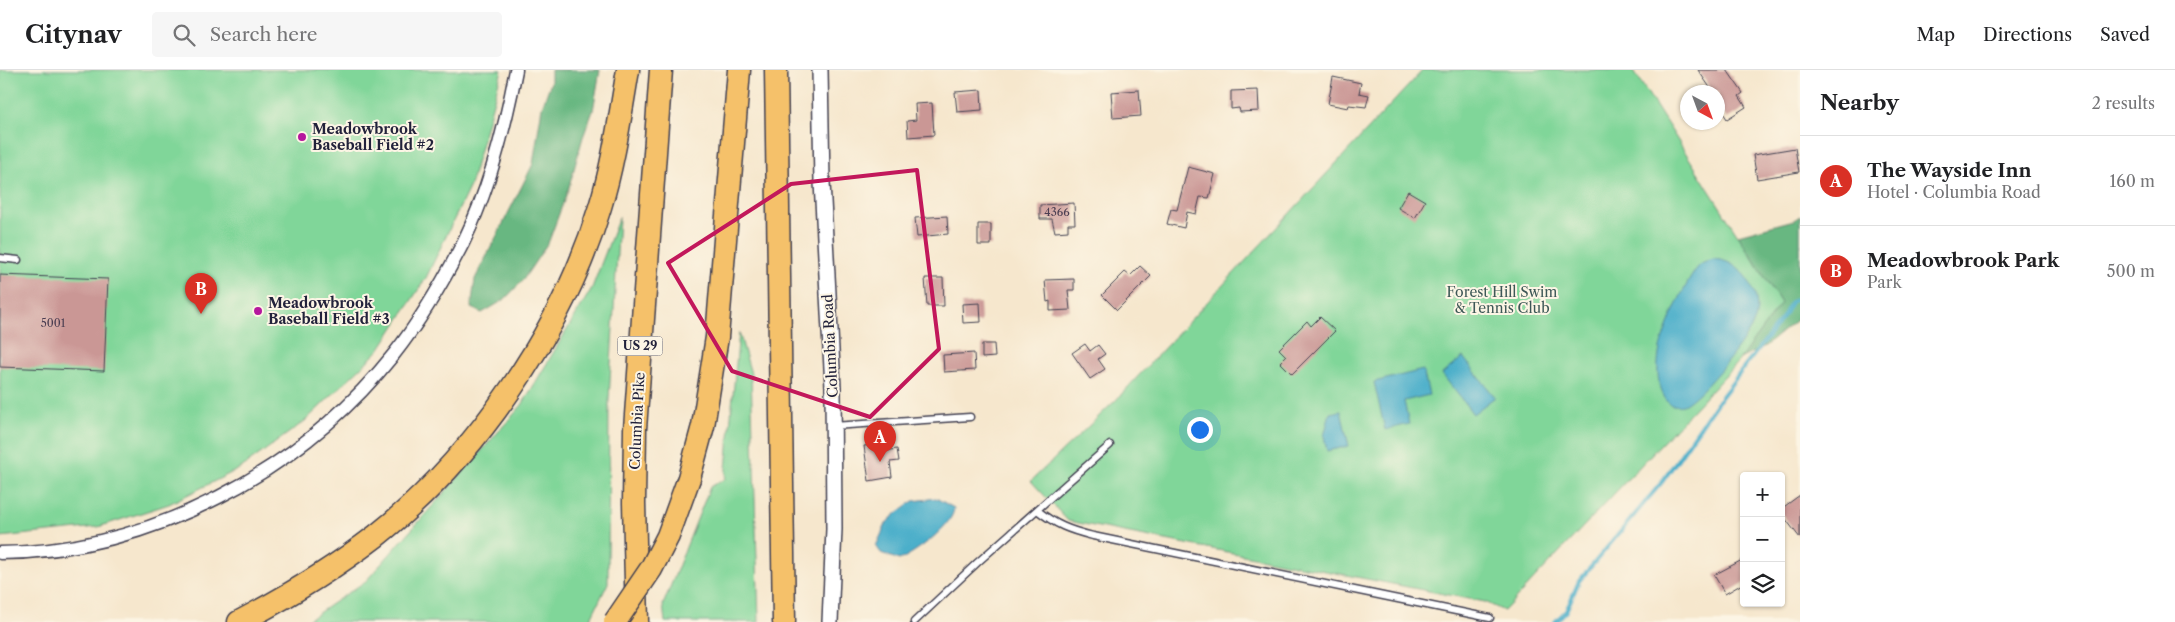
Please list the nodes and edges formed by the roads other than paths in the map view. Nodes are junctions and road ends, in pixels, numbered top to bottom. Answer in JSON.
{"nodes":[{"id":1,"x":516,"y":70,"type":"edge"},
{"id":2,"x":628,"y":70,"type":"edge"},
{"id":3,"x":661,"y":70,"type":"edge"},
{"id":4,"x":739,"y":70,"type":"edge"},
{"id":5,"x":776,"y":70,"type":"edge"},
{"id":6,"x":820,"y":70,"type":"edge"},
{"id":7,"x":0,"y":258,"type":"edge"},
{"id":8,"x":18,"y":260,"type":"dead end"},
{"id":9,"x":970,"y":417,"type":"dead end"},
{"id":10,"x":833,"y":426,"type":"junction"},
{"id":11,"x":1110,"y":445,"type":"dead end"},
{"id":12,"x":1037,"y":510,"type":"junction"},
{"id":13,"x":0,"y":553,"type":"edge"},
{"id":14,"x":1490,"y":618,"type":"dead end"},
{"id":15,"x":239,"y":622,"type":"edge"},
{"id":16,"x":615,"y":622,"type":"edge"},
{"id":17,"x":637,"y":622,"type":"edge"},
{"id":18,"x":784,"y":622,"type":"edge"},
{"id":19,"x":830,"y":622,"type":"edge"},
{"id":20,"x":914,"y":622,"type":"edge"}],
"edges":[{"from":1,"to":13,"type":"street"},
{"from":2,"to":15,"type":"highway"},
{"from":3,"to":17,"type":"highway","name":"Columbia Pike","number":"US 29"},
{"from":4,"to":16,"type":"highway","bridge":true},
{"from":5,"to":18,"type":"highway"},
{"from":6,"to":10,"type":"street","name":"Columbia Road"},
{"from":7,"to":8,"type":"lane"},
{"from":9,"to":10,"type":"lane"},
{"from":10,"to":19,"type":"street","name":"Columbia Road"},
{"from":11,"to":12,"type":"lane"},
{"from":12,"to":14,"type":"lane"},
{"from":12,"to":20,"type":"lane"}]}
